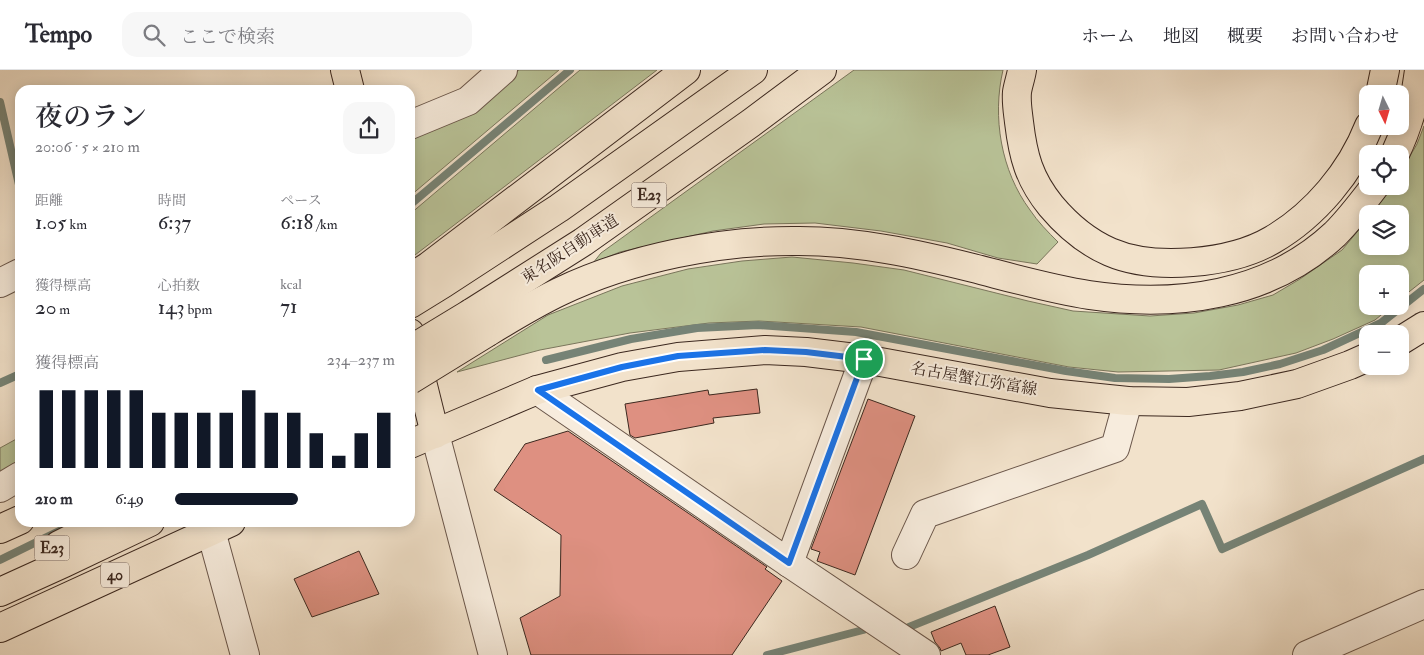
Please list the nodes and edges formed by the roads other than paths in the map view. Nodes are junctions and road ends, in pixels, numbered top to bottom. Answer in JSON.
{"nodes":[{"id":1,"x":345,"y":70,"type":"edge"},
{"id":2,"x":503,"y":70,"type":"edge"},
{"id":3,"x":686,"y":70,"type":"edge"},
{"id":4,"x":754,"y":70,"type":"edge"},
{"id":5,"x":822,"y":70,"type":"edge"},
{"id":6,"x":1022,"y":70,"type":"edge"},
{"id":7,"x":1385,"y":70,"type":"edge"},
{"id":8,"x":1419,"y":70,"type":"edge"},
{"id":9,"x":349,"y":85,"type":"edge"},
{"id":10,"x":1382,"y":85,"type":"edge"},
{"id":11,"x":415,"y":123,"type":"edge"},
{"id":12,"x":1365,"y":135,"type":"edge"},
{"id":13,"x":1399,"y":145,"type":"edge"},
{"id":14,"x":1368,"y":195,"type":"edge"},
{"id":15,"x":15,"y":276,"type":"edge"},
{"id":16,"x":428,"y":276,"type":"edge"},
{"id":17,"x":0,"y":283,"type":"edge"},
{"id":18,"x":415,"y":296,"type":"edge"},
{"id":19,"x":479,"y":323,"type":"junction"},
{"id":20,"x":1424,"y":326,"type":"edge"},
{"id":21,"x":1409,"y":335,"type":"edge"},
{"id":22,"x":415,"y":348,"type":"edge"},
{"id":23,"x":415,"y":353,"type":"edge"},
{"id":24,"x":864,"y":359,"type":"junction"},
{"id":25,"x":1359,"y":361,"type":"edge"},
{"id":26,"x":415,"y":376,"type":"edge"},
{"id":27,"x":538,"y":390,"type":"junction"},
{"id":28,"x":1128,"y":401,"type":"junction"},
{"id":29,"x":435,"y":434,"type":"junction"},
{"id":30,"x":415,"y":442,"type":"edge"},
{"id":31,"x":15,"y":479,"type":"edge"},
{"id":32,"x":0,"y":488,"type":"edge"},
{"id":33,"x":15,"y":522,"type":"edge"},
{"id":34,"x":95,"y":527,"type":"edge"},
{"id":35,"x":140,"y":527,"type":"edge"},
{"id":36,"x":221,"y":527,"type":"edge"},
{"id":37,"x":0,"y":530,"type":"edge"},
{"id":38,"x":906,"y":555,"type":"dead end"},
{"id":39,"x":789,"y":563,"type":"junction"},
{"id":40,"x":0,"y":574,"type":"edge"},
{"id":41,"x":0,"y":592,"type":"edge"},
{"id":42,"x":1424,"y":604,"type":"edge"},
{"id":43,"x":0,"y":628,"type":"edge"},
{"id":44,"x":245,"y":655,"type":"edge"},
{"id":45,"x":493,"y":655,"type":"edge"},
{"id":46,"x":926,"y":655,"type":"edge"},
{"id":47,"x":1307,"y":655,"type":"edge"}],
"edges":[{"from":1,"to":9,"type":"main road"},
{"from":2,"to":11,"type":"street"},
{"from":3,"to":16,"type":"main road"},
{"from":4,"to":16,"type":"main road","number":"E23"},
{"from":5,"to":19,"type":"main road","name":"東名阪自動車道","number":"E23"},
{"from":6,"to":12,"type":"main road"},
{"from":7,"to":10,"type":"main road"},
{"from":8,"to":13,"type":"main road"},
{"from":14,"to":19,"type":"main road"},
{"from":15,"to":17,"type":"street"},
{"from":16,"to":18,"type":"main road","number":"E23"},
{"from":19,"to":22,"type":"main road","name":"東名阪自動車道","number":"E23","bridge":true},
{"from":19,"to":26,"type":"main road","bridge":true},
{"from":20,"to":21,"type":"main road"},
{"from":23,"to":29,"type":"main road"},
{"from":24,"to":27,"type":"main road","name":"名古屋蟹江弥富線"},
{"from":24,"to":28,"type":"main road","name":"名古屋蟹江弥富線"},
{"from":24,"to":39,"type":"street"},
{"from":25,"to":28,"type":"main road","name":"名古屋蟹江弥富線"},
{"from":27,"to":29,"type":"main road","name":"名古屋蟹江弥富線"},
{"from":27,"to":39,"type":"street"},
{"from":28,"to":38,"type":"street"},
{"from":29,"to":30,"type":"main road","name":"名古屋蟹江弥富線"},
{"from":29,"to":45,"type":"street"},
{"from":31,"to":32,"type":"street"},
{"from":33,"to":37,"type":"main road","number":"E23"},
{"from":34,"to":40,"type":"main road","number":"E23"},
{"from":35,"to":41,"type":"main road"},
{"from":36,"to":43,"type":"main road","number":"40"},
{"from":36,"to":44,"type":"street"},
{"from":39,"to":46,"type":"street"},
{"from":42,"to":47,"type":"street"}]}
